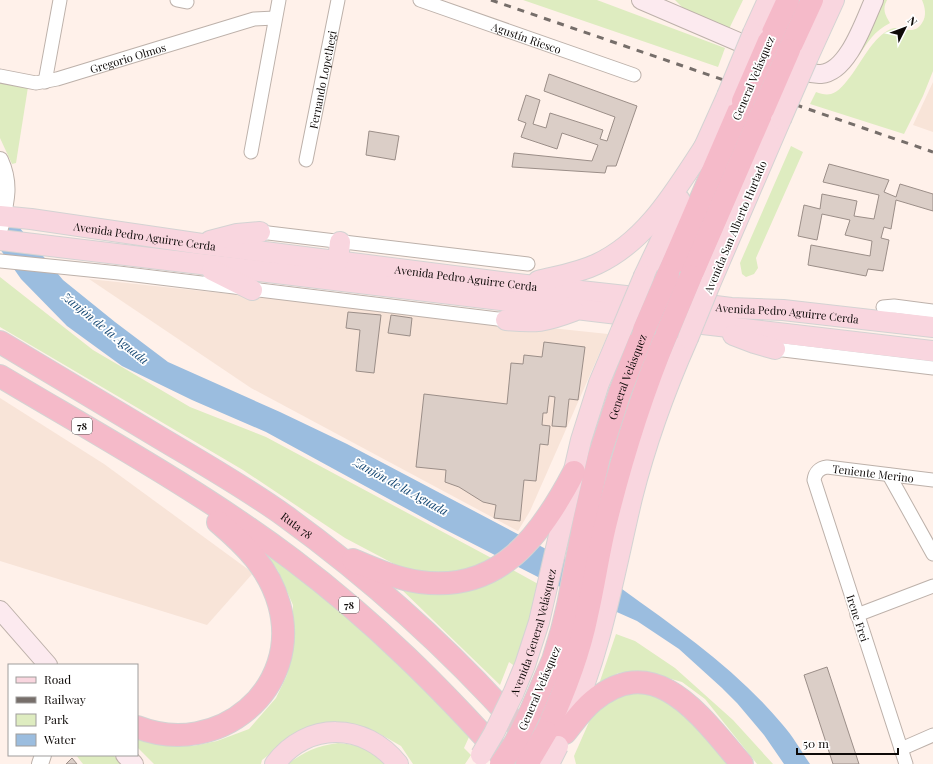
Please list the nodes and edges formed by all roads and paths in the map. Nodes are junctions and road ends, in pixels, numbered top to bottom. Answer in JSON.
{"nodes":[{"id":1,"x":60,"y":0,"type":"edge"},
{"id":2,"x":279,"y":0,"type":"edge"},
{"id":3,"x":338,"y":0,"type":"edge"},
{"id":4,"x":420,"y":0,"type":"edge"},
{"id":5,"x":641,"y":0,"type":"edge"},
{"id":6,"x":768,"y":0,"type":"edge"},
{"id":7,"x":788,"y":0,"type":"edge"},
{"id":8,"x":812,"y":0,"type":"edge"},
{"id":9,"x":834,"y":0,"type":"edge"},
{"id":10,"x":874,"y":0,"type":"edge"},
{"id":11,"x":664,"y":6,"type":"edge"},
{"id":12,"x":275,"y":18,"type":"junction"},
{"id":13,"x":761,"y":37,"type":"junction"},
{"id":14,"x":799,"y":53,"type":"junction"},
{"id":15,"x":634,"y":75,"type":"dead end"},
{"id":16,"x":0,"y":76,"type":"edge"},
{"id":17,"x":45,"y":82,"type":"junction"},
{"id":18,"x":735,"y":98,"type":"junction"},
{"id":19,"x":706,"y":144,"type":"junction"},
{"id":20,"x":251,"y":152,"type":"dead end"},
{"id":21,"x":0,"y":160,"type":"edge"},
{"id":22,"x":306,"y":160,"type":"dead end"},
{"id":23,"x":2,"y":214,"type":"edge"},
{"id":24,"x":260,"y":232,"type":"joint"},
{"id":25,"x":0,"y":240,"type":"edge"},
{"id":26,"x":202,"y":244,"type":"junction"},
{"id":27,"x":339,"y":252,"type":"junction"},
{"id":28,"x":0,"y":261,"type":"edge"},
{"id":29,"x":199,"y":264,"type":"junction"},
{"id":30,"x":528,"y":264,"type":"dead end"},
{"id":31,"x":526,"y":285,"type":"junction"},
{"id":32,"x":252,"y":290,"type":"junction"},
{"id":33,"x":883,"y":307,"type":"joint"},
{"id":34,"x":577,"y":310,"type":"junction"},
{"id":35,"x":933,"y":311,"type":"edge"},
{"id":36,"x":849,"y":317,"type":"junction"},
{"id":37,"x":506,"y":320,"type":"joint"},
{"id":38,"x":710,"y":325,"type":"junction"},
{"id":39,"x":933,"y":328,"type":"edge"},
{"id":40,"x":677,"y":335,"type":"junction"},
{"id":41,"x":0,"y":342,"type":"edge"},
{"id":42,"x":775,"y":349,"type":"joint"},
{"id":43,"x":933,"y":351,"type":"edge"},
{"id":44,"x":933,"y":368,"type":"edge"},
{"id":45,"x":0,"y":376,"type":"edge"},
{"id":46,"x":574,"y":472,"type":"junction"},
{"id":47,"x":816,"y":473,"type":"joint"},
{"id":48,"x":165,"y":475,"type":"junction"},
{"id":49,"x":889,"y":475,"type":"junction"},
{"id":50,"x":933,"y":480,"type":"edge"},
{"id":51,"x":325,"y":546,"type":"junction"},
{"id":52,"x":933,"y":554,"type":"edge"},
{"id":53,"x":933,"y":586,"type":"edge"},
{"id":54,"x":857,"y":615,"type":"junction"},
{"id":55,"x":4,"y":618,"type":"edge"},
{"id":56,"x":594,"y":621,"type":"junction"},
{"id":57,"x":47,"y":664,"type":"edge"},
{"id":58,"x":138,"y":727,"type":"edge"},
{"id":59,"x":933,"y":735,"type":"edge"},
{"id":60,"x":554,"y":748,"type":"edge"},
{"id":61,"x":901,"y":749,"type":"junction"},
{"id":62,"x":126,"y":756,"type":"edge"},
{"id":63,"x":486,"y":761,"type":"edge"},
{"id":64,"x":134,"y":764,"type":"edge"},
{"id":65,"x":275,"y":764,"type":"edge"},
{"id":66,"x":398,"y":764,"type":"edge"},
{"id":67,"x":509,"y":764,"type":"edge"},
{"id":68,"x":527,"y":764,"type":"edge"},
{"id":69,"x":742,"y":764,"type":"edge"},
{"id":70,"x":906,"y":764,"type":"edge"}],
"edges":[{"from":1,"to":17,"type":"street"},
{"from":2,"to":12,"type":"street"},
{"from":3,"to":22,"type":"street","name":"Fernando Lopethegi"},
{"from":4,"to":15,"type":"street","name":"Agustín Riesco"},
{"from":5,"to":11,"type":"main road"},
{"from":6,"to":13,"type":"main road"},
{"from":7,"to":13,"type":"highway","name":"General Velásquez"},
{"from":8,"to":14,"type":"highway","name":"General Velásquez"},
{"from":9,"to":14,"type":"main road"},
{"from":10,"to":11,"type":"main road"},
{"from":12,"to":17,"type":"street","name":"Gregorio Olmos"},
{"from":12,"to":20,"type":"street"},
{"from":13,"to":18,"type":"highway","name":"General Velásquez","bridge":true},
{"from":14,"to":40,"type":"highway","name":"General Velásquez","bridge":true},
{"from":16,"to":17,"type":"street","name":"Gregorio Olmos"},
{"from":18,"to":19,"type":"main road"},
{"from":18,"to":63,"type":"highway","name":"General Velásquez","bridge":true},
{"from":19,"to":31,"type":"main road"},
{"from":19,"to":46,"type":"main road","bridge":true},
{"from":21,"to":23,"type":"street"},
{"from":23,"to":26,"type":"main road","name":"Avenida Pedro Aguirre Cerda"},
{"from":24,"to":26,"type":"main road"},
{"from":24,"to":27,"type":"street","name":"Avenida Pedro Aguirre Cerda"},
{"from":25,"to":29,"type":"main road","name":"Avenida Pedro Aguirre Cerda"},
{"from":26,"to":27,"type":"main road","name":"Avenida Pedro Aguirre Cerda"},
{"from":27,"to":30,"type":"street","name":"Avenida Pedro Aguirre Cerda"},
{"from":27,"to":31,"type":"main road","name":"Avenida Pedro Aguirre Cerda"},
{"from":28,"to":32,"type":"street"},
{"from":29,"to":32,"type":"main road"},
{"from":29,"to":34,"type":"main road","name":"Avenida Pedro Aguirre Cerda"},
{"from":31,"to":36,"type":"main road","name":"Avenida Pedro Aguirre Cerda"},
{"from":32,"to":37,"type":"street"},
{"from":33,"to":35,"type":"street"},
{"from":33,"to":36,"type":"main road"},
{"from":34,"to":37,"type":"main road"},
{"from":34,"to":38,"type":"main road","name":"Avenida Pedro Aguirre Cerda"},
{"from":36,"to":39,"type":"main road","name":"Avenida Pedro Aguirre Cerda"},
{"from":38,"to":42,"type":"main road"},
{"from":38,"to":43,"type":"main road","name":"Avenida Pedro Aguirre Cerda"},
{"from":40,"to":56,"type":"main road"},
{"from":40,"to":56,"type":"highway","name":"General Velásquez"},
{"from":41,"to":51,"type":"highway","name":"Ruta 78"},
{"from":42,"to":44,"type":"street"},
{"from":45,"to":48,"type":"highway","number":"78"},
{"from":46,"to":51,"type":"highway"},
{"from":46,"to":63,"type":"main road","name":"Avenida General Velásquez","bridge":true},
{"from":47,"to":49,"type":"street","name":"Teniente Merino"},
{"from":47,"to":54,"type":"street","name":"Irene Frei"},
{"from":48,"to":58,"type":"highway"},
{"from":48,"to":67,"type":"highway","number":"78"},
{"from":49,"to":50,"type":"street","name":"Teniente Merino"},
{"from":49,"to":52,"type":"street"},
{"from":51,"to":60,"type":"highway","name":"Ruta 78"},
{"from":53,"to":54,"type":"street"},
{"from":54,"to":61,"type":"street","name":"Irene Frei"},
{"from":55,"to":57,"type":"main road"},
{"from":56,"to":60,"type":"highway","name":"General Velásquez"},
{"from":59,"to":61,"type":"street"},
{"from":60,"to":68,"type":"highway","name":"General Velásquez","bridge":true},
{"from":60,"to":69,"type":"highway"},
{"from":61,"to":70,"type":"street","name":"Irene Frei"},
{"from":62,"to":64,"type":"main road"},
{"from":65,"to":66,"type":"main road"}]}
